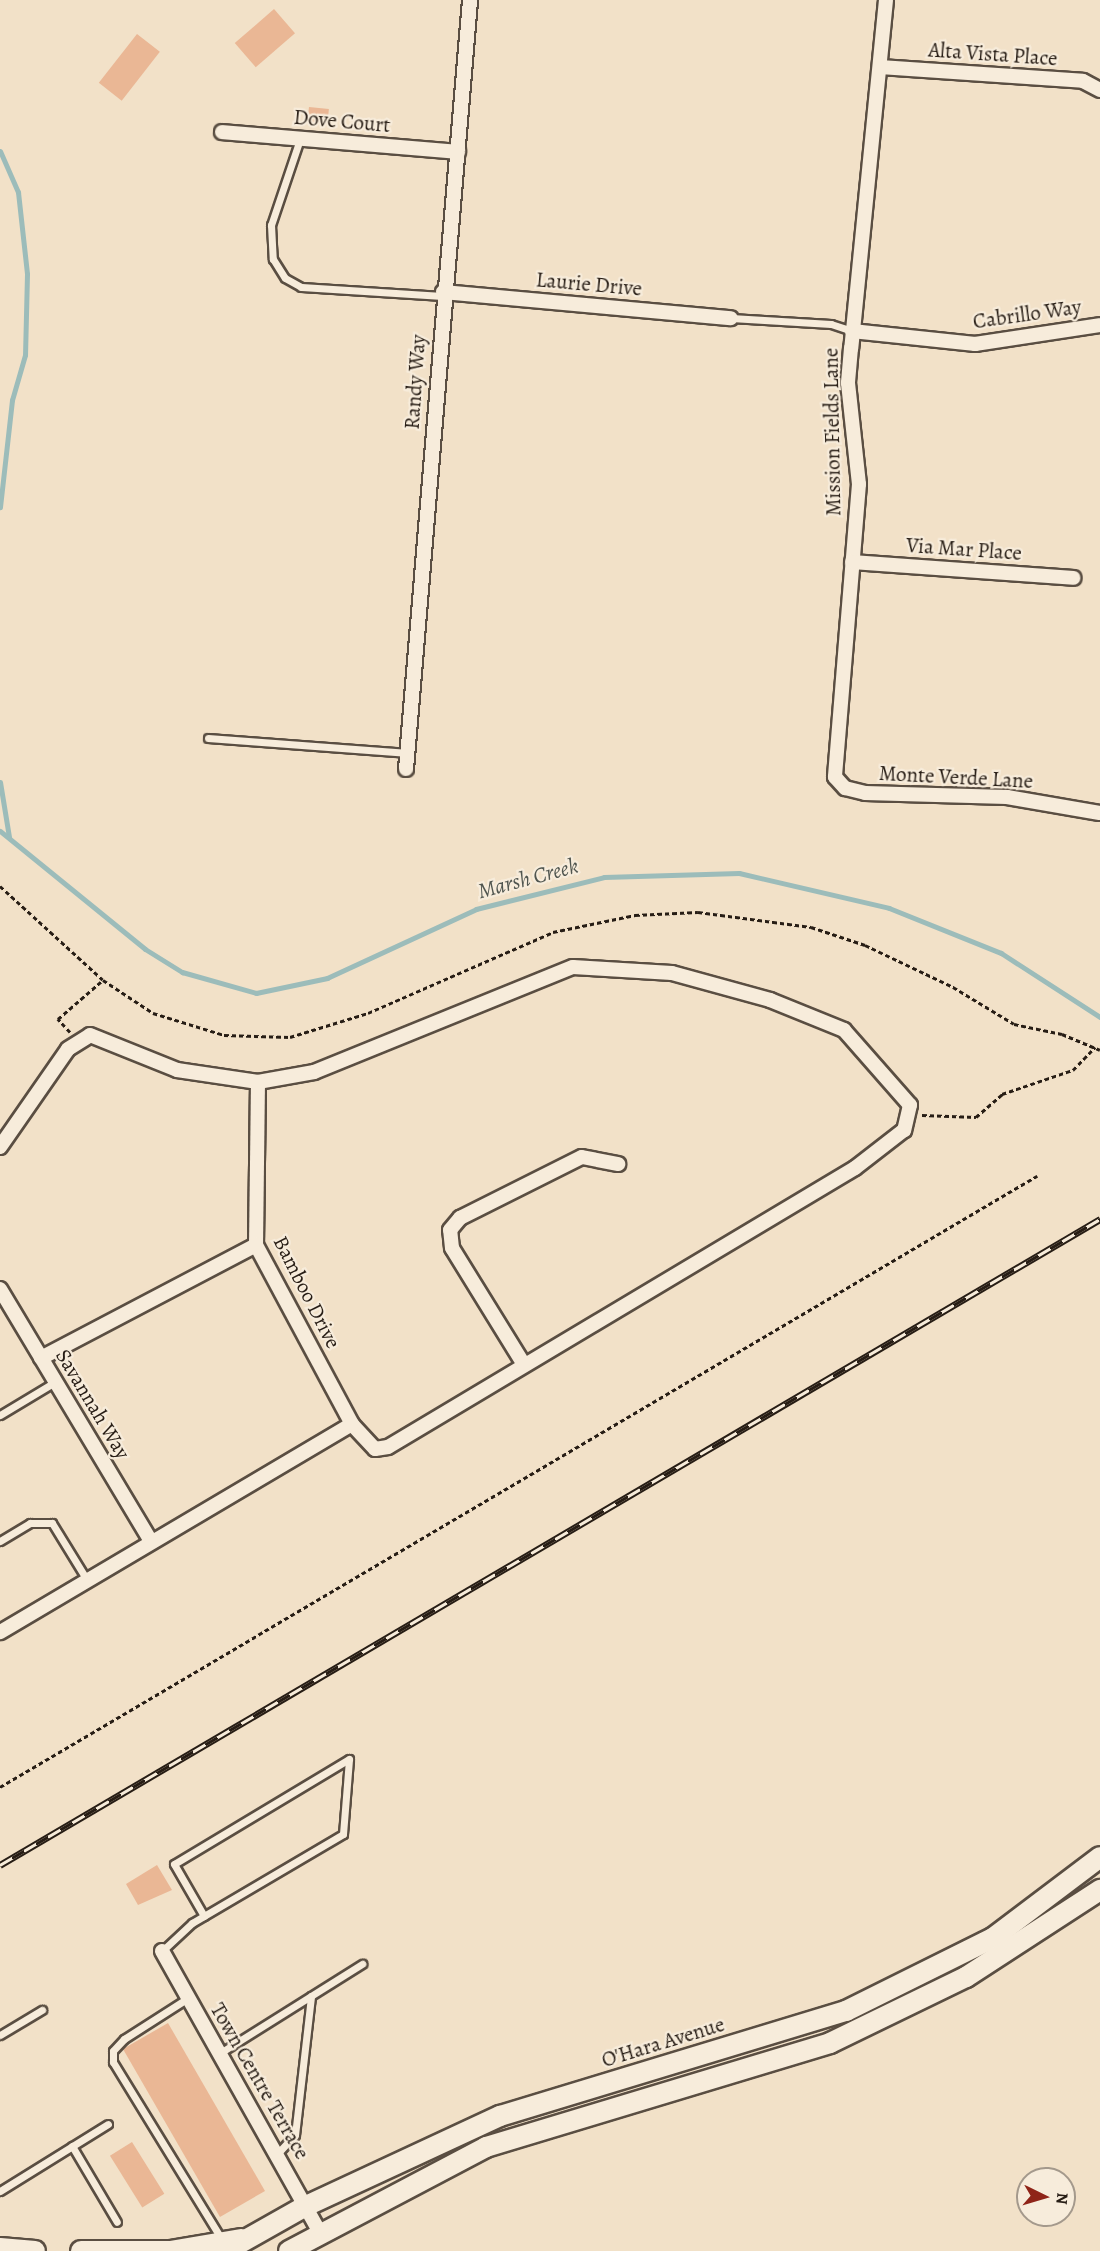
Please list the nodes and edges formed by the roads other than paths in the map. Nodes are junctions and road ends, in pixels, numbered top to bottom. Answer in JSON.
{"nodes":[{"id":1,"x":470,"y":0,"type":"edge"},
{"id":2,"x":886,"y":0,"type":"edge"},
{"id":3,"x":880,"y":67,"type":"junction"},
{"id":4,"x":1100,"y":90,"type":"edge"},
{"id":5,"x":222,"y":132,"type":"dead end"},
{"id":6,"x":300,"y":139,"type":"junction"},
{"id":7,"x":458,"y":152,"type":"junction"},
{"id":8,"x":443,"y":294,"type":"junction"},
{"id":9,"x":731,"y":318,"type":"joint"},
{"id":10,"x":1100,"y":325,"type":"edge"},
{"id":11,"x":852,"y":331,"type":"junction"},
{"id":12,"x":852,"y":562,"type":"junction"},
{"id":13,"x":1073,"y":578,"type":"dead end"},
{"id":14,"x":208,"y":738,"type":"dead end"},
{"id":15,"x":408,"y":753,"type":"junction"},
{"id":16,"x":406,"y":769,"type":"dead end"},
{"id":17,"x":845,"y":788,"type":"joint"},
{"id":18,"x":1100,"y":813,"type":"edge"},
{"id":19,"x":258,"y":1082,"type":"junction"},
{"id":20,"x":0,"y":1147,"type":"edge"},
{"id":21,"x":618,"y":1164,"type":"dead end"},
{"id":22,"x":256,"y":1245,"type":"junction"},
{"id":23,"x":0,"y":1289,"type":"edge"},
{"id":24,"x":41,"y":1358,"type":"junction"},
{"id":25,"x":523,"y":1363,"type":"junction"},
{"id":26,"x":55,"y":1382,"type":"junction"},
{"id":27,"x":0,"y":1415,"type":"edge"},
{"id":28,"x":352,"y":1424,"type":"junction"},
{"id":29,"x":0,"y":1541,"type":"edge"},
{"id":30,"x":151,"y":1541,"type":"junction"},
{"id":31,"x":87,"y":1580,"type":"junction"},
{"id":32,"x":0,"y":1632,"type":"edge"},
{"id":33,"x":1100,"y":1857,"type":"edge"},
{"id":34,"x":1100,"y":1890,"type":"edge"},
{"id":35,"x":204,"y":1916,"type":"junction"},
{"id":36,"x":162,"y":1952,"type":"joint"},
{"id":37,"x":362,"y":1964,"type":"dead end"},
{"id":38,"x":311,"y":1996,"type":"junction"},
{"id":39,"x":188,"y":1998,"type":"junction"},
{"id":40,"x":42,"y":2010,"type":"dead end"},
{"id":41,"x":0,"y":2035,"type":"edge"},
{"id":42,"x":220,"y":2053,"type":"junction"},
{"id":43,"x":108,"y":2124,"type":"dead end"},
{"id":44,"x":72,"y":2146,"type":"junction"},
{"id":45,"x":277,"y":2154,"type":"junction"},
{"id":46,"x":0,"y":2191,"type":"edge"},
{"id":47,"x":306,"y":2206,"type":"junction"},
{"id":48,"x":117,"y":2222,"type":"dead end"},
{"id":49,"x":320,"y":2232,"type":"junction"},
{"id":50,"x":225,"y":2247,"type":"edge"},
{"id":51,"x":0,"y":2248,"type":"edge"},
{"id":52,"x":35,"y":2251,"type":"edge"},
{"id":53,"x":81,"y":2251,"type":"edge"},
{"id":54,"x":289,"y":2251,"type":"edge"}],
"edges":[{"from":1,"to":7,"type":"street","name":"Randy Way"},
{"from":2,"to":3,"type":"street","name":"Mission Fields Lane"},
{"from":3,"to":4,"type":"street","name":"Alta Vista Place"},
{"from":3,"to":11,"type":"street","name":"Mission Fields Lane"},
{"from":5,"to":6,"type":"street","name":"Dove Court"},
{"from":6,"to":7,"type":"street","name":"Dove Court"},
{"from":6,"to":8,"type":"lane"},
{"from":7,"to":8,"type":"street","name":"Randy Way"},
{"from":8,"to":9,"type":"street","name":"Laurie Drive"},
{"from":8,"to":15,"type":"street","name":"Randy Way"},
{"from":9,"to":11,"type":"lane"},
{"from":10,"to":11,"type":"street","name":"Cabrillo Way"},
{"from":11,"to":12,"type":"street","name":"Mission Fields Lane"},
{"from":12,"to":13,"type":"street","name":"Via Mar Place"},
{"from":12,"to":17,"type":"street","name":"Mission Fields Lane"},
{"from":14,"to":15,"type":"lane"},
{"from":15,"to":16,"type":"street","name":"Randy Way"},
{"from":17,"to":18,"type":"street","name":"Monte Verde Lane"},
{"from":19,"to":20,"type":"street"},
{"from":19,"to":22,"type":"street","name":"Bamboo Drive"},
{"from":19,"to":25,"type":"street"},
{"from":21,"to":25,"type":"street"},
{"from":22,"to":24,"type":"street"},
{"from":22,"to":28,"type":"street","name":"Bamboo Drive"},
{"from":23,"to":24,"type":"street","name":"Savannah Way"},
{"from":24,"to":26,"type":"street","name":"Savannah Way"},
{"from":25,"to":28,"type":"street","name":"Bamboo Drive"},
{"from":26,"to":27,"type":"lane"},
{"from":26,"to":30,"type":"street","name":"Savannah Way"},
{"from":28,"to":30,"type":"street"},
{"from":29,"to":31,"type":"lane"},
{"from":30,"to":31,"type":"street"},
{"from":31,"to":32,"type":"street"},
{"from":33,"to":47,"type":"street","name":"O'Hara Avenue"},
{"from":34,"to":49,"type":"street"},
{"from":35,"to":35,"type":"lane"},
{"from":35,"to":36,"type":"lane"},
{"from":36,"to":39,"type":"street","name":"Town Centre Terrace"},
{"from":37,"to":38,"type":"lane"},
{"from":38,"to":42,"type":"lane"},
{"from":38,"to":45,"type":"lane"},
{"from":39,"to":42,"type":"street","name":"Town Centre Terrace"},
{"from":39,"to":50,"type":"lane"},
{"from":40,"to":41,"type":"lane"},
{"from":42,"to":45,"type":"street","name":"Town Centre Terrace"},
{"from":43,"to":44,"type":"lane"},
{"from":44,"to":46,"type":"lane"},
{"from":44,"to":48,"type":"lane"},
{"from":45,"to":47,"type":"street","name":"Town Centre Terrace"},
{"from":47,"to":49,"type":"street","name":"Town Centre Terrace"},
{"from":47,"to":50,"type":"street","name":"O'Hara Avenue"},
{"from":49,"to":54,"type":"street"},
{"from":50,"to":53,"type":"street"},
{"from":51,"to":52,"type":"street"}]}
